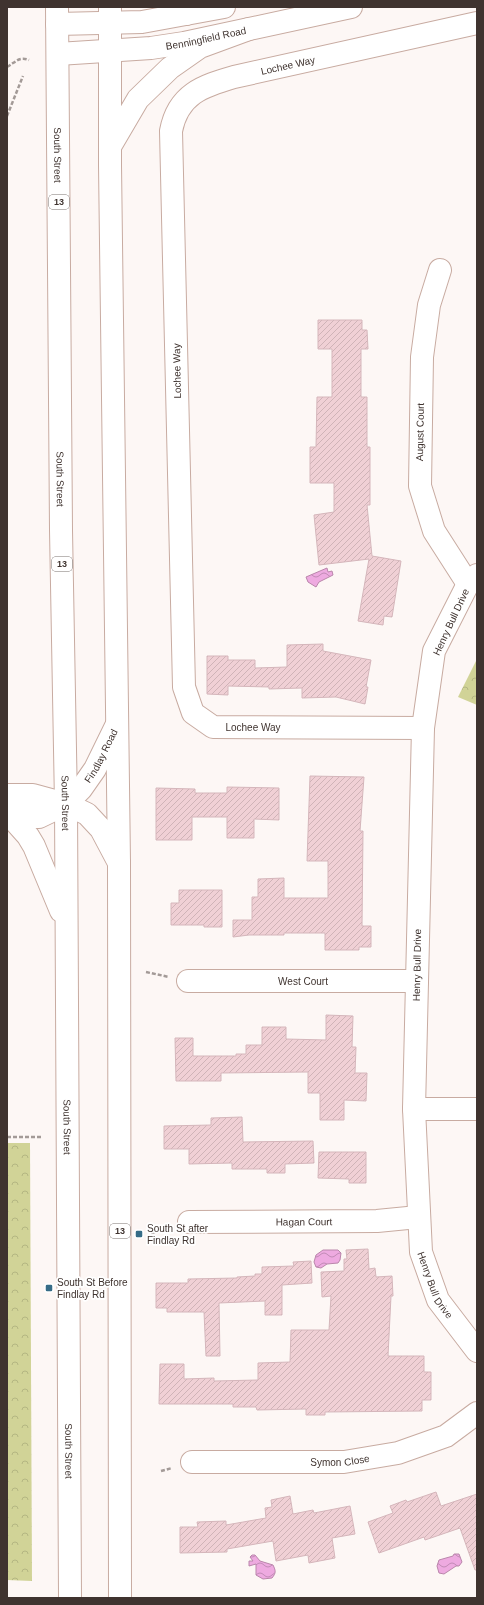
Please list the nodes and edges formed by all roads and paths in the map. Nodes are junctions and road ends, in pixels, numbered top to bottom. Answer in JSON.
{"nodes":[{"id":1,"x":224,"y":7,"type":"edge"},
{"id":2,"x":351,"y":7,"type":"edge"},
{"id":3,"x":179,"y":11,"type":"edge"},
{"id":4,"x":110,"y":15,"type":"edge"},
{"id":5,"x":57,"y":16,"type":"edge"},
{"id":6,"x":477,"y":22,"type":"edge"},
{"id":7,"x":249,"y":29,"type":"junction"},
{"id":8,"x":110,"y":51,"type":"junction"},
{"id":9,"x":58,"y":54,"type":"junction"},
{"id":10,"x":29,"y":60,"type":"dead end"},
{"id":11,"x":7,"y":67,"type":"edge"},
{"id":12,"x":24,"y":76,"type":"dead end"},
{"id":13,"x":7,"y":116,"type":"edge"},
{"id":14,"x":110,"y":148,"type":"junction"},
{"id":15,"x":440,"y":270,"type":"dead end"},
{"id":16,"x":473,"y":579,"type":"edge"},
{"id":17,"x":117,"y":724,"type":"junction"},
{"id":18,"x":423,"y":728,"type":"junction"},
{"id":19,"x":7,"y":795,"type":"edge"},
{"id":20,"x":66,"y":804,"type":"junction"},
{"id":21,"x":9,"y":817,"type":"edge"},
{"id":22,"x":119,"y":864,"type":"junction"},
{"id":23,"x":66,"y":926,"type":"junction"},
{"id":24,"x":188,"y":981,"type":"dead end"},
{"id":25,"x":417,"y":981,"type":"junction"},
{"id":26,"x":477,"y":1109,"type":"edge"},
{"id":27,"x":414,"y":1110,"type":"junction"},
{"id":28,"x":7,"y":1136,"type":"edge"},
{"id":29,"x":41,"y":1137,"type":"dead end"},
{"id":30,"x":418,"y":1217,"type":"junction"},
{"id":31,"x":189,"y":1222,"type":"dead end"},
{"id":32,"x":477,"y":1351,"type":"edge"},
{"id":33,"x":477,"y":1413,"type":"edge"},
{"id":34,"x":192,"y":1462,"type":"dead end"},
{"id":35,"x":70,"y":1598,"type":"edge"},
{"id":36,"x":120,"y":1598,"type":"edge"}],
"edges":[{"from":1,"to":3,"type":"main road"},
{"from":2,"to":7,"type":"main road","name":"Benningfield Road"},
{"from":3,"to":4,"type":"main road"},
{"from":4,"to":5,"type":"main road"},
{"from":4,"to":8,"type":"main road","number":"13"},
{"from":5,"to":9,"type":"main road","name":"South Street","number":"13"},
{"from":6,"to":18,"type":"main road","name":"Lochee Way"},
{"from":7,"to":8,"type":"main road","name":"Benningfield Road"},
{"from":7,"to":14,"type":"main road"},
{"from":8,"to":9,"type":"main road","name":"Benningfield Road"},
{"from":8,"to":14,"type":"main road","number":"13"},
{"from":9,"to":20,"type":"main road","name":"South Street","number":"13"},
{"from":10,"to":11,"type":"path"},
{"from":12,"to":13,"type":"path"},
{"from":14,"to":17,"type":"main road","number":"13"},
{"from":15,"to":16,"type":"main road","name":"August Court"},
{"from":16,"to":18,"type":"main road","name":"Henry Bull Drive"},
{"from":17,"to":20,"type":"main road","name":"Findlay Road"},
{"from":17,"to":22,"type":"main road","number":"13"},
{"from":18,"to":25,"type":"main road","name":"Henry Bull Drive"},
{"from":19,"to":20,"type":"main road"},
{"from":20,"to":21,"type":"main road","name":"Findlay Road"},
{"from":20,"to":22,"type":"main road"},
{"from":20,"to":23,"type":"main road","name":"South Street","number":"13"},
{"from":21,"to":23,"type":"main road"},
{"from":22,"to":36,"type":"main road","number":"13"},
{"from":23,"to":35,"type":"main road","name":"South Street","number":"13"},
{"from":24,"to":25,"type":"main road","name":"West Court"},
{"from":25,"to":27,"type":"main road","name":"Henry Bull Drive"},
{"from":26,"to":27,"type":"main road"},
{"from":27,"to":30,"type":"main road","name":"Henry Bull Drive"},
{"from":28,"to":29,"type":"path"},
{"from":30,"to":31,"type":"main road","name":"Hagan Court"},
{"from":30,"to":32,"type":"main road","name":"Henry Bull Drive"},
{"from":33,"to":34,"type":"main road","name":"Symon Close"}]}
